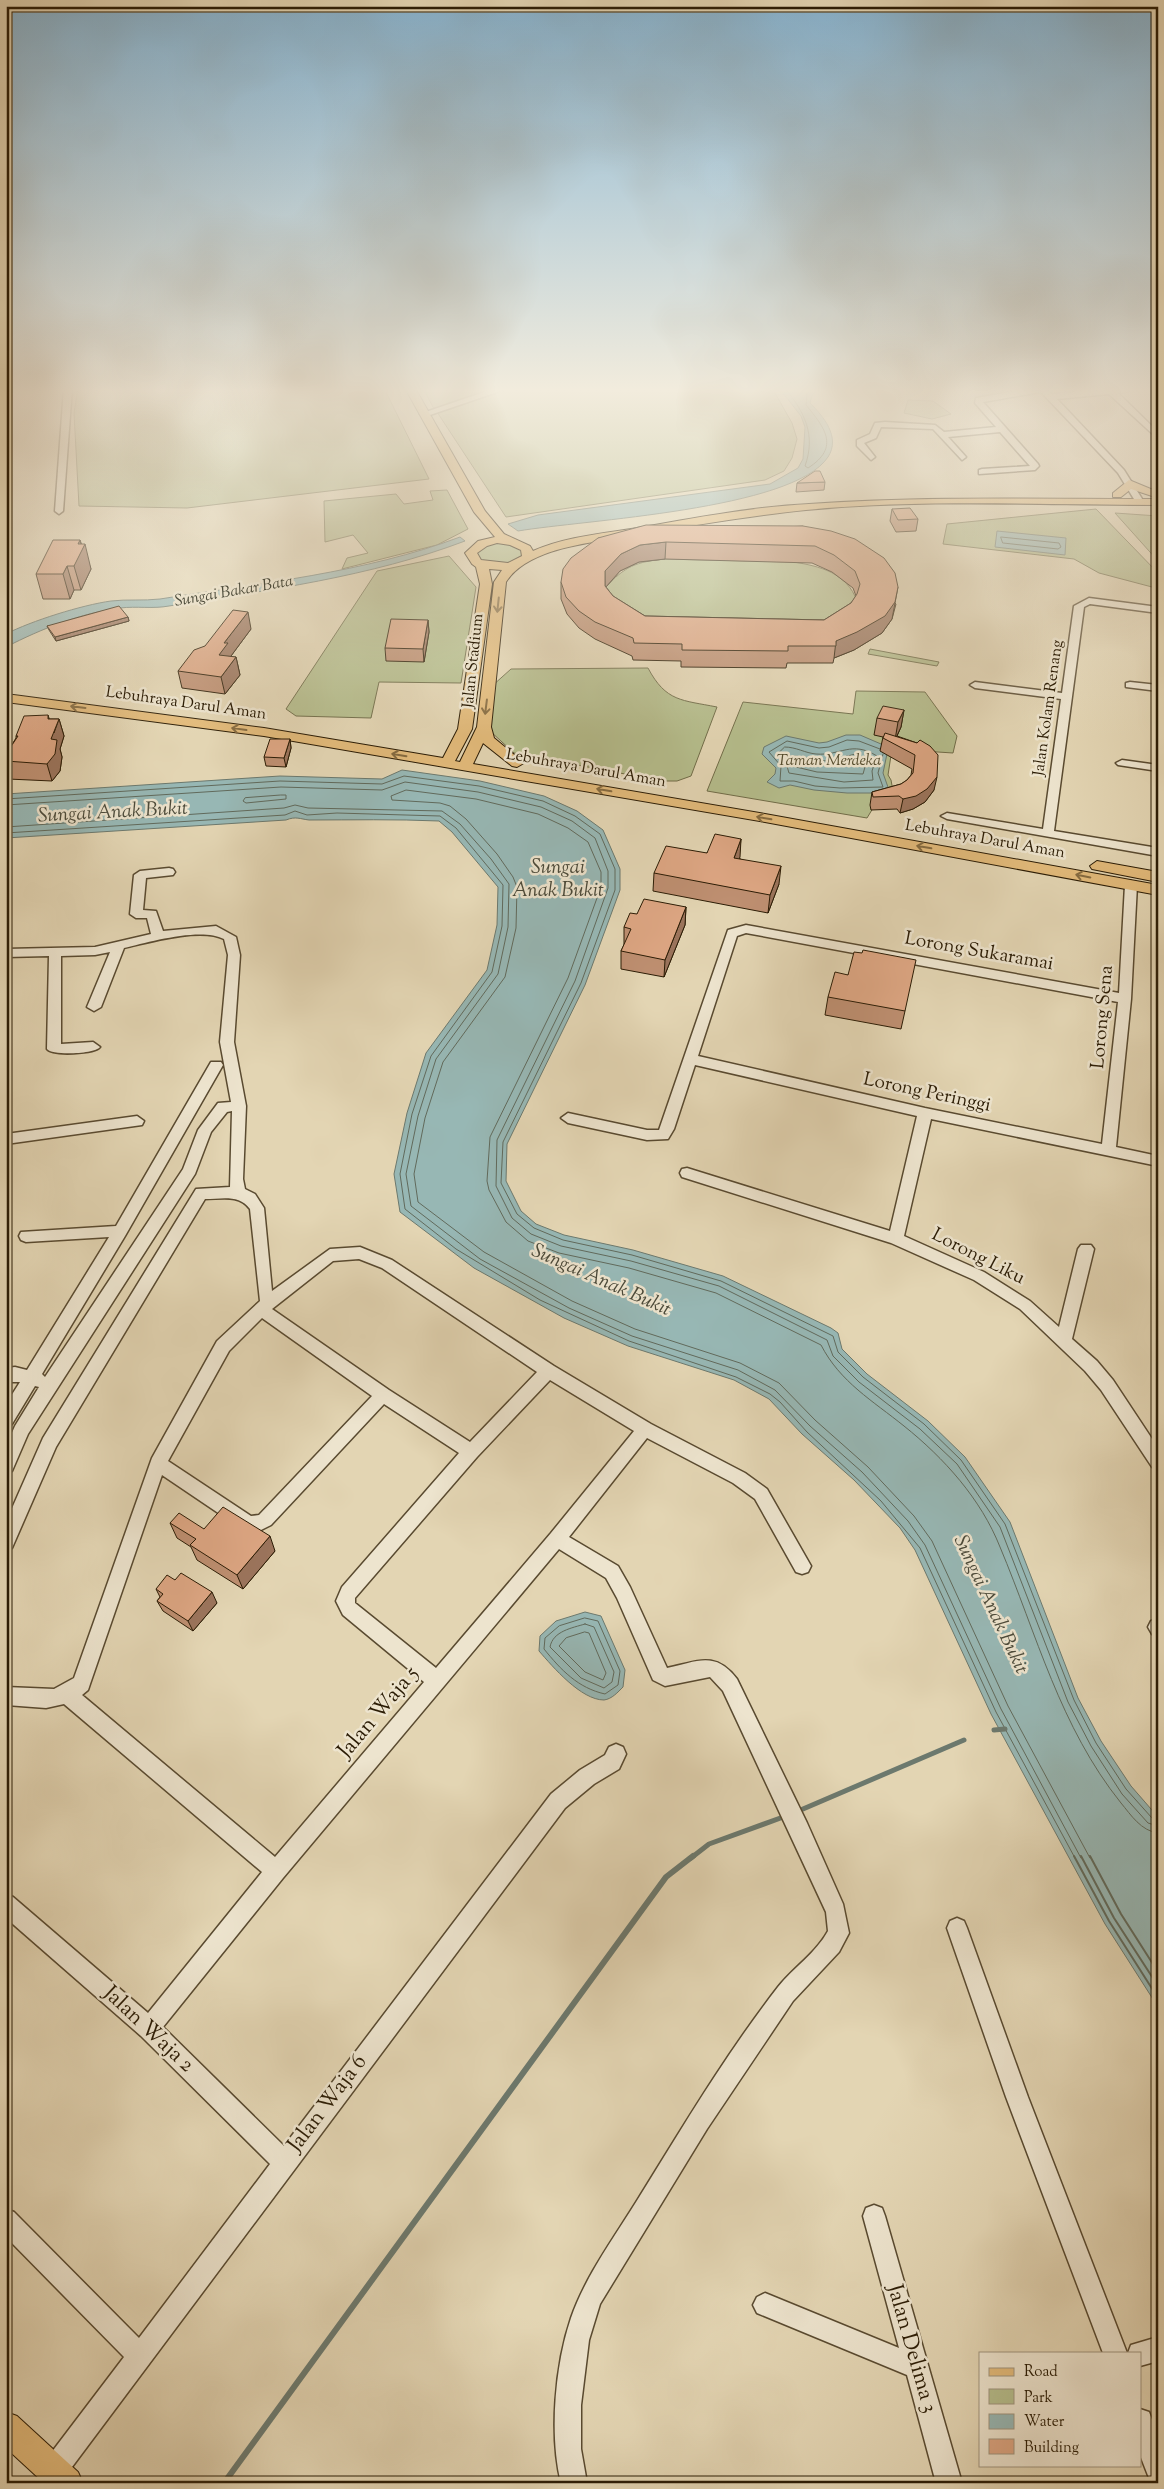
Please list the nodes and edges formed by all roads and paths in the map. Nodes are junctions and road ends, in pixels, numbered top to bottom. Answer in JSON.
{"nodes":[{"id":1,"x":59,"y":504,"type":"edge"},
{"id":2,"x":463,"y":504,"type":"edge"},
{"id":3,"x":476,"y":504,"type":"edge"},
{"id":4,"x":781,"y":504,"type":"edge"},
{"id":5,"x":868,"y":504,"type":"edge"},
{"id":6,"x":59,"y":511,"type":"dead end"},
{"id":7,"x":473,"y":520,"type":"dead end"},
{"id":8,"x":517,"y":543,"type":"junction"},
{"id":9,"x":523,"y":560,"type":"junction"},
{"id":10,"x":482,"y":565,"type":"junction"},
{"id":11,"x":1158,"y":610,"type":"edge"},
{"id":12,"x":975,"y":685,"type":"dead end"},
{"id":13,"x":1130,"y":685,"type":"dead end"},
{"id":14,"x":6,"y":686,"type":"edge"},
{"id":15,"x":1158,"y":688,"type":"edge"},
{"id":16,"x":1066,"y":697,"type":"junction"},
{"id":17,"x":6,"y":698,"type":"edge"},
{"id":18,"x":484,"y":728,"type":"junction"},
{"id":19,"x":451,"y":757,"type":"junction"},
{"id":20,"x":468,"y":760,"type":"junction"},
{"id":21,"x":517,"y":763,"type":"junction"},
{"id":22,"x":1122,"y":763,"type":"dead end"},
{"id":23,"x":1158,"y":768,"type":"edge"},
{"id":24,"x":946,"y":816,"type":"dead end"},
{"id":25,"x":1048,"y":834,"type":"junction"},
{"id":26,"x":1158,"y":852,"type":"edge"},
{"id":27,"x":169,"y":872,"type":"dead end"},
{"id":28,"x":1158,"y":877,"type":"edge"},
{"id":29,"x":1131,"y":886,"type":"junction"},
{"id":30,"x":1158,"y":890,"type":"edge"},
{"id":31,"x":158,"y":936,"type":"junction"},
{"id":32,"x":119,"y":944,"type":"junction"},
{"id":33,"x":55,"y":952,"type":"junction"},
{"id":34,"x":6,"y":953,"type":"edge"},
{"id":35,"x":1125,"y":999,"type":"junction"},
{"id":36,"x":94,"y":1007,"type":"dead end"},
{"id":37,"x":93,"y":1046,"type":"dead end"},
{"id":38,"x":690,"y":1059,"type":"junction"},
{"id":39,"x":216,"y":1065,"type":"dead end"},
{"id":40,"x":194,"y":1104,"type":"junction"},
{"id":41,"x":239,"y":1106,"type":"junction"},
{"id":42,"x":223,"y":1107,"type":"junction"},
{"id":43,"x":925,"y":1113,"type":"junction"},
{"id":44,"x":568,"y":1118,"type":"dead end"},
{"id":45,"x":137,"y":1121,"type":"dead end"},
{"id":46,"x":6,"y":1139,"type":"edge"},
{"id":47,"x":1108,"y":1151,"type":"junction"},
{"id":48,"x":1158,"y":1161,"type":"edge"},
{"id":49,"x":190,"y":1170,"type":"junction"},
{"id":50,"x":687,"y":1173,"type":"dead end"},
{"id":51,"x":201,"y":1193,"type":"junction"},
{"id":52,"x":240,"y":1193,"type":"junction"},
{"id":53,"x":120,"y":1232,"type":"junction"},
{"id":54,"x":26,"y":1236,"type":"dead end"},
{"id":55,"x":896,"y":1239,"type":"junction"},
{"id":56,"x":1086,"y":1250,"type":"dead end"},
{"id":57,"x":265,"y":1307,"type":"junction"},
{"id":58,"x":1064,"y":1338,"type":"junction"},
{"id":59,"x":548,"y":1370,"type":"junction"},
{"id":60,"x":6,"y":1375,"type":"edge"},
{"id":61,"x":31,"y":1378,"type":"junction"},
{"id":62,"x":50,"y":1383,"type":"junction"},
{"id":63,"x":383,"y":1395,"type":"junction"},
{"id":64,"x":6,"y":1419,"type":"edge"},
{"id":65,"x":645,"y":1429,"type":"junction"},
{"id":66,"x":471,"y":1452,"type":"junction"},
{"id":67,"x":1158,"y":1462,"type":"edge"},
{"id":68,"x":158,"y":1463,"type":"junction"},
{"id":69,"x":6,"y":1466,"type":"edge"},
{"id":70,"x":557,"y":1539,"type":"junction"},
{"id":71,"x":6,"y":1542,"type":"edge"},
{"id":72,"x":802,"y":1566,"type":"dead end"},
{"id":73,"x":437,"y":1680,"type":"junction"},
{"id":74,"x":6,"y":1696,"type":"edge"},
{"id":75,"x":68,"y":1696,"type":"junction"},
{"id":76,"x":616,"y":1754,"type":"dead end"},
{"id":77,"x":276,"y":1871,"type":"junction"},
{"id":78,"x":6,"y":1904,"type":"edge"},
{"id":79,"x":957,"y":1928,"type":"dead end"},
{"id":80,"x":148,"y":2028,"type":"junction"},
{"id":81,"x":284,"y":2162,"type":"junction"},
{"id":82,"x":874,"y":2216,"type":"dead end"},
{"id":83,"x":6,"y":2220,"type":"edge"},
{"id":84,"x":765,"y":2305,"type":"dead end"},
{"id":85,"x":1158,"y":2349,"type":"edge"},
{"id":86,"x":1115,"y":2352,"type":"edge"},
{"id":87,"x":1142,"y":2353,"type":"edge"},
{"id":88,"x":140,"y":2356,"type":"junction"},
{"id":89,"x":916,"y":2367,"type":"junction"},
{"id":90,"x":1142,"y":2426,"type":"edge"},
{"id":91,"x":6,"y":2427,"type":"edge"},
{"id":92,"x":1158,"y":2469,"type":"edge"},
{"id":93,"x":61,"y":2477,"type":"edge"},
{"id":94,"x":574,"y":2483,"type":"edge"},
{"id":95,"x":949,"y":2483,"type":"edge"}],
"edges":[{"from":1,"to":6,"type":"street"},
{"from":2,"to":7,"type":"main road"},
{"from":3,"to":8,"type":"main road"},
{"from":4,"to":8,"type":"main road","name":"Jalan Stadium"},
{"from":5,"to":9,"type":"main road","name":"Jalan Stadium"},
{"from":8,"to":9,"type":"main road"},
{"from":8,"to":10,"type":"main road","name":"Jalan Stadium"},
{"from":9,"to":10,"type":"main road"},
{"from":9,"to":18,"type":"main road","name":"Jalan Stadium","one_way":true},
{"from":10,"to":19,"type":"main road","name":"Jalan Stadium"},
{"from":11,"to":16,"type":"street","name":"Jalan Kolam Renang"},
{"from":12,"to":16,"type":"street"},
{"from":13,"to":15,"type":"street"},
{"from":14,"to":19,"type":"main road","name":"Lebuhraya Darul Aman"},
{"from":16,"to":25,"type":"street","name":"Jalan Kolam Renang"},
{"from":19,"to":17,"type":"main road","name":"Lebuhraya Darul Aman","one_way":true},
{"from":18,"to":20,"type":"main road","name":"Jalan Stadium"},
{"from":18,"to":21,"type":"main road"},
{"from":19,"to":20,"type":"main road","name":"Lebuhraya Darul Aman"},
{"from":20,"to":21,"type":"main road","name":"Lebuhraya Darul Aman"},
{"from":29,"to":20,"type":"main road","name":"Lebuhraya Darul Aman","one_way":true},
{"from":21,"to":28,"type":"main road","name":"Lebuhraya Darul Aman"},
{"from":22,"to":23,"type":"street"},
{"from":24,"to":25,"type":"street"},
{"from":25,"to":26,"type":"street"},
{"from":27,"to":31,"type":"street"},
{"from":29,"to":30,"type":"main road","name":"Lebuhraya Darul Aman"},
{"from":29,"to":35,"type":"street","name":"Lorong Sena"},
{"from":31,"to":32,"type":"street"},
{"from":31,"to":41,"type":"street"},
{"from":32,"to":33,"type":"street"},
{"from":32,"to":36,"type":"street"},
{"from":33,"to":34,"type":"street"},
{"from":33,"to":37,"type":"street"},
{"from":35,"to":38,"type":"street","name":"Lorong Sukaramai"},
{"from":35,"to":47,"type":"street","name":"Lorong Sena"},
{"from":38,"to":43,"type":"street","name":"Lorong Peringgi"},
{"from":38,"to":44,"type":"street"},
{"from":39,"to":40,"type":"street"},
{"from":40,"to":42,"type":"street"},
{"from":40,"to":53,"type":"street"},
{"from":41,"to":42,"type":"street"},
{"from":41,"to":52,"type":"street"},
{"from":42,"to":49,"type":"street"},
{"from":43,"to":47,"type":"street","name":"Lorong Peringgi"},
{"from":43,"to":55,"type":"street"},
{"from":45,"to":46,"type":"street"},
{"from":47,"to":48,"type":"street","name":"Lorong Peringgi"},
{"from":49,"to":51,"type":"street"},
{"from":49,"to":62,"type":"street"},
{"from":50,"to":55,"type":"street","name":"Lorong Liku"},
{"from":51,"to":52,"type":"street"},
{"from":51,"to":71,"type":"street"},
{"from":52,"to":57,"type":"street"},
{"from":53,"to":54,"type":"street"},
{"from":53,"to":61,"type":"street"},
{"from":55,"to":58,"type":"street","name":"Lorong Liku"},
{"from":56,"to":58,"type":"street"},
{"from":57,"to":59,"type":"street"},
{"from":57,"to":63,"type":"street"},
{"from":57,"to":68,"type":"street"},
{"from":58,"to":67,"type":"street","name":"Lorong Liku"},
{"from":59,"to":65,"type":"street"},
{"from":59,"to":66,"type":"street"},
{"from":60,"to":61,"type":"street"},
{"from":61,"to":62,"type":"street"},
{"from":61,"to":64,"type":"street"},
{"from":62,"to":69,"type":"street"},
{"from":63,"to":66,"type":"street"},
{"from":63,"to":68,"type":"street"},
{"from":65,"to":70,"type":"street","name":"Jalan Waja 5"},
{"from":65,"to":72,"type":"street"},
{"from":66,"to":73,"type":"street"},
{"from":68,"to":75,"type":"street"},
{"from":70,"to":73,"type":"street","name":"Jalan Waja 5"},
{"from":70,"to":94,"type":"street"},
{"from":73,"to":77,"type":"street","name":"Jalan Waja 5"},
{"from":74,"to":75,"type":"street"},
{"from":75,"to":77,"type":"street"},
{"from":76,"to":81,"type":"street","name":"Jalan Waja 6"},
{"from":77,"to":80,"type":"street","name":"Jalan Waja 5"},
{"from":78,"to":80,"type":"street","name":"Jalan Waja 2"},
{"from":79,"to":86,"type":"street"},
{"from":80,"to":81,"type":"street","name":"Jalan Waja 2"},
{"from":81,"to":88,"type":"street","name":"Jalan Waja 6"},
{"from":82,"to":89,"type":"street","name":"Jalan Delima 3"},
{"from":83,"to":88,"type":"street"},
{"from":84,"to":89,"type":"street"},
{"from":85,"to":87,"type":"street"},
{"from":88,"to":93,"type":"street","name":"Jalan Waja 6"},
{"from":89,"to":95,"type":"street","name":"Jalan Delima 3"},
{"from":90,"to":92,"type":"street"},
{"from":91,"to":93,"type":"main road"}]}
